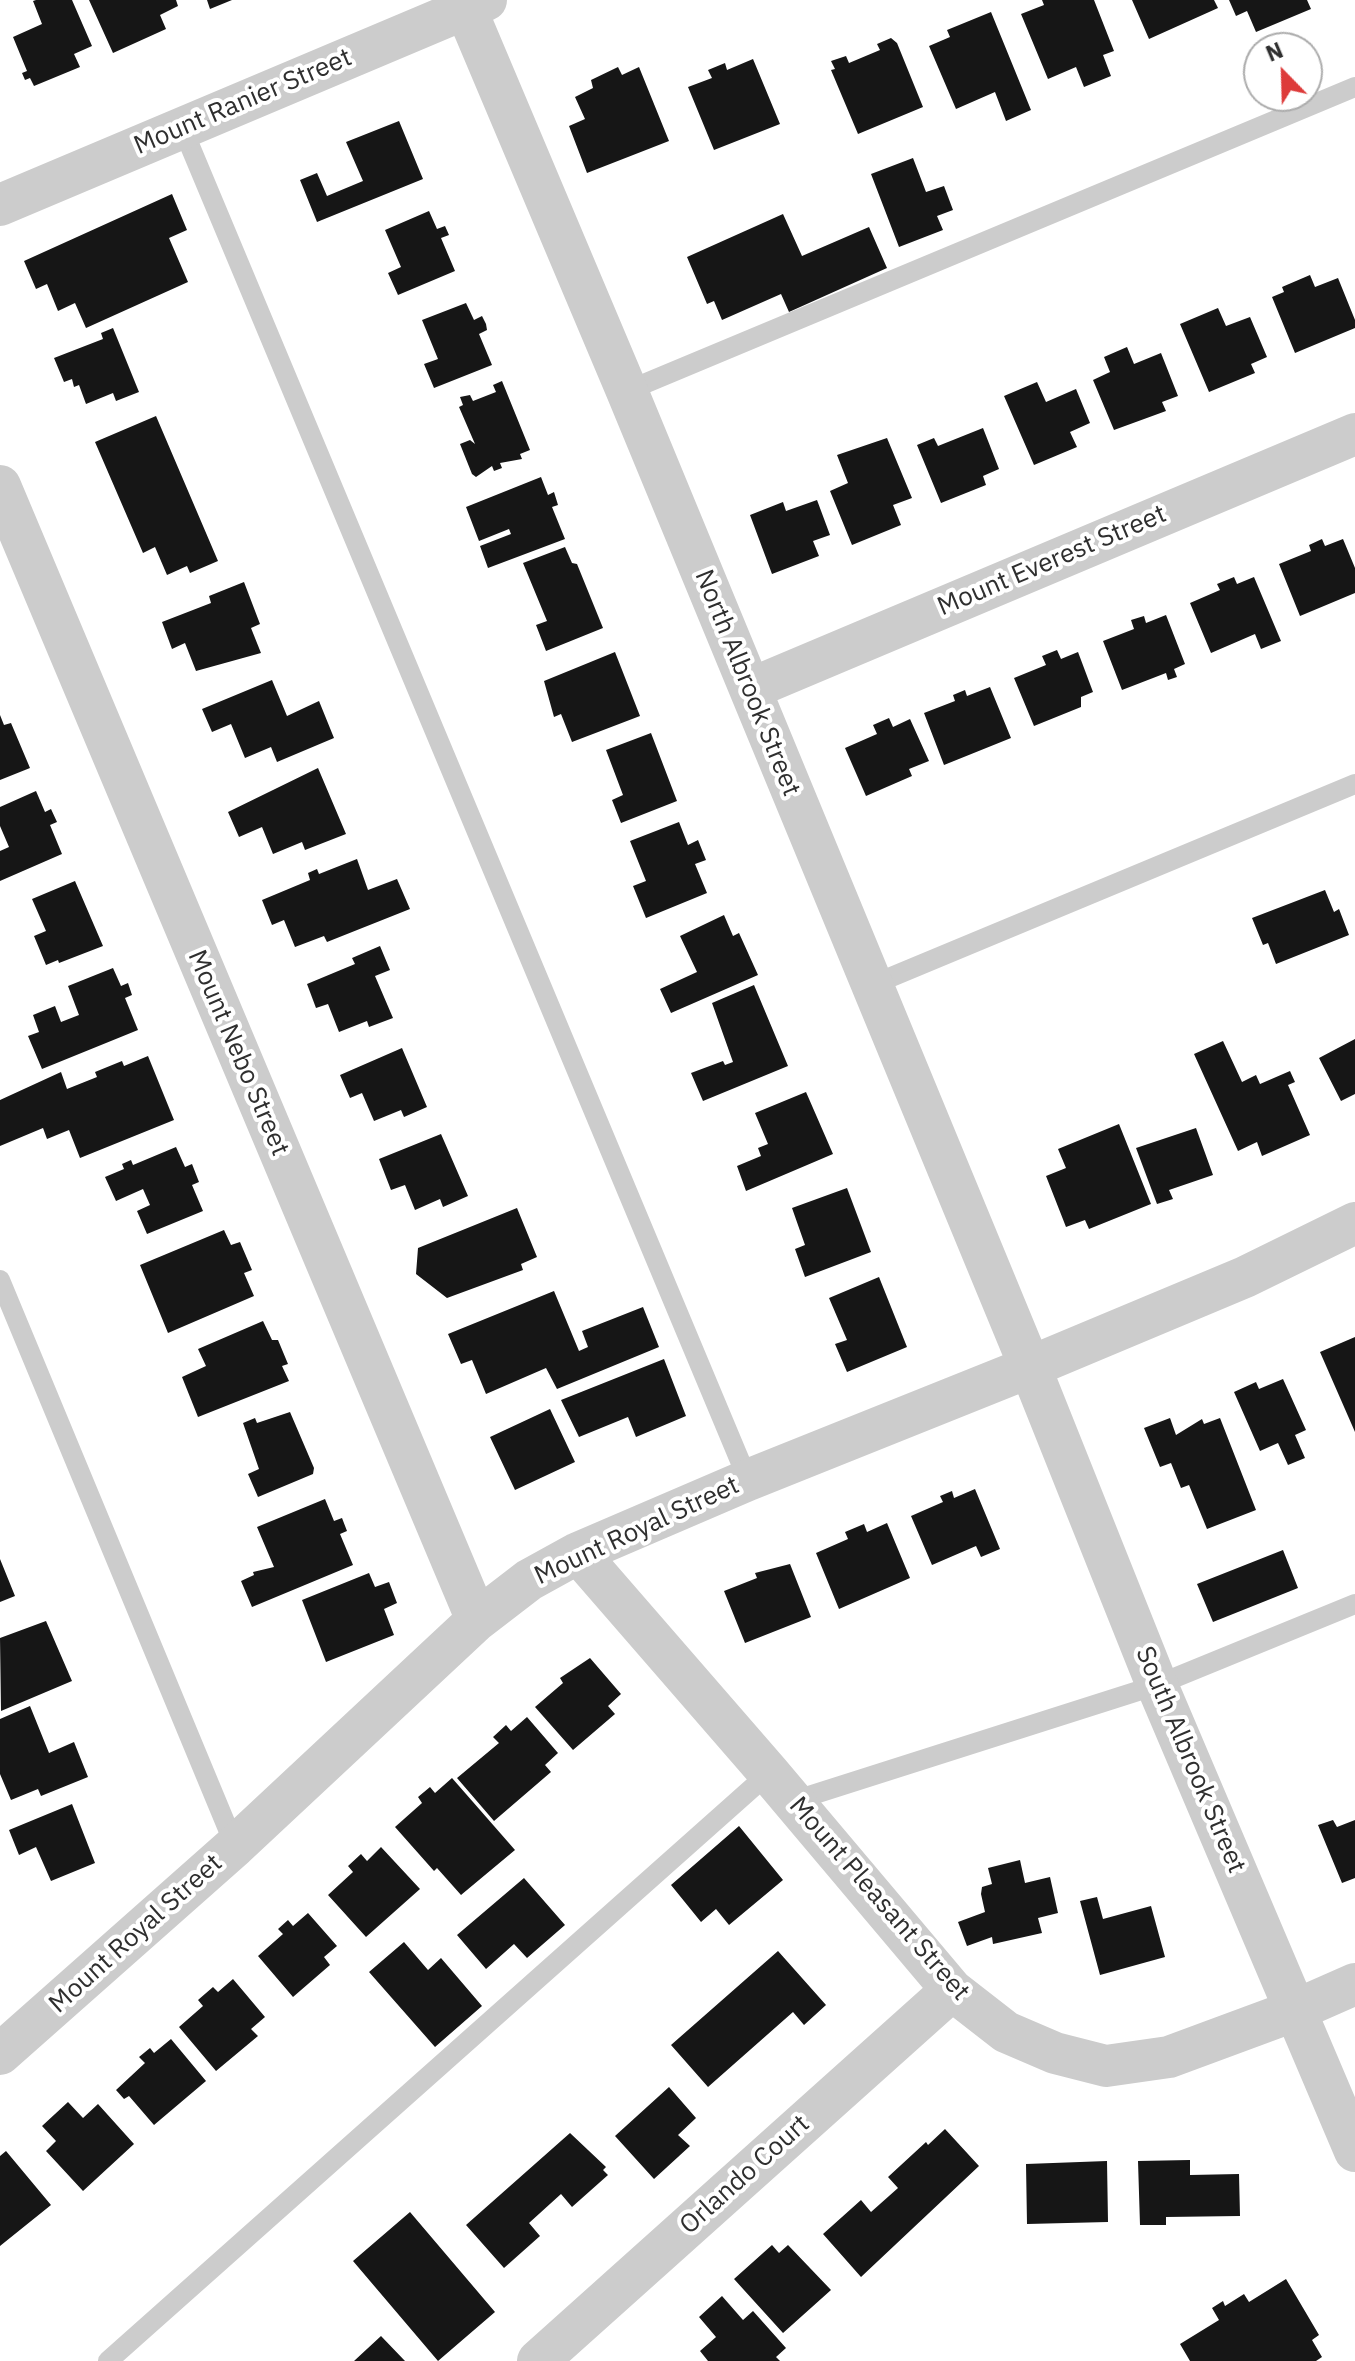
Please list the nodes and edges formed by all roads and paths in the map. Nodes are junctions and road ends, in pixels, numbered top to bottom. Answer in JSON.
{"nodes":[{"id":1,"x":471,"y":3,"type":"edge"},
{"id":2,"x":1355,"y":87,"type":"edge"},
{"id":3,"x":182,"y":127,"type":"junction"},
{"id":4,"x":0,"y":205,"type":"edge"},
{"id":5,"x":627,"y":391,"type":"junction"},
{"id":6,"x":1355,"y":434,"type":"edge"},
{"id":7,"x":0,"y":486,"type":"edge"},
{"id":8,"x":750,"y":689,"type":"junction"},
{"id":9,"x":1355,"y":784,"type":"edge"},
{"id":10,"x":872,"y":985,"type":"junction"},
{"id":11,"x":1355,"y":1223,"type":"edge"},
{"id":12,"x":0,"y":1280,"type":"edge"},
{"id":13,"x":1030,"y":1367,"type":"junction"},
{"id":14,"x":748,"y":1480,"type":"junction"},
{"id":15,"x":578,"y":1553,"type":"junction"},
{"id":16,"x":1355,"y":1604,"type":"edge"},
{"id":17,"x":477,"y":1620,"type":"junction"},
{"id":18,"x":1157,"y":1685,"type":"junction"},
{"id":19,"x":781,"y":1787,"type":"junction"},
{"id":20,"x":235,"y":1846,"type":"junction"},
{"id":21,"x":1355,"y":1984,"type":"edge"},
{"id":22,"x":952,"y":1990,"type":"junction"},
{"id":23,"x":1296,"y":2010,"type":"junction"},
{"id":24,"x":1,"y":2051,"type":"edge"},
{"id":25,"x":1355,"y":2151,"type":"edge"},
{"id":26,"x":108,"y":2361,"type":"edge"},
{"id":27,"x":538,"y":2361,"type":"edge"}],
"edges":[{"from":1,"to":3,"type":"street","name":"Mount Ranier Street"},
{"from":1,"to":5,"type":"street","name":"North Albrook Street"},
{"from":2,"to":5,"type":"lane"},
{"from":3,"to":4,"type":"street","name":"Mount Ranier Street"},
{"from":3,"to":14,"type":"lane"},
{"from":5,"to":8,"type":"street","name":"North Albrook Street"},
{"from":6,"to":8,"type":"street","name":"Mount Everest Street"},
{"from":7,"to":17,"type":"street","name":"Mount Nebo Street"},
{"from":8,"to":10,"type":"street","name":"North Albrook Street"},
{"from":9,"to":10,"type":"lane"},
{"from":10,"to":13,"type":"street","name":"North Albrook Street"},
{"from":11,"to":13,"type":"street","name":"Mount Royal Street"},
{"from":12,"to":20,"type":"lane"},
{"from":13,"to":14,"type":"street","name":"Mount Royal Street"},
{"from":13,"to":18,"type":"street","name":"South Albrook Street"},
{"from":14,"to":15,"type":"street","name":"Mount Royal Street"},
{"from":15,"to":17,"type":"street","name":"Mount Royal Street"},
{"from":15,"to":19,"type":"street","name":"Mount Pleasant Street"},
{"from":16,"to":18,"type":"lane"},
{"from":17,"to":20,"type":"street","name":"Mount Royal Street"},
{"from":18,"to":19,"type":"lane"},
{"from":18,"to":23,"type":"street","name":"South Albrook Street"},
{"from":19,"to":22,"type":"street","name":"Mount Pleasant Street"},
{"from":19,"to":26,"type":"lane"},
{"from":20,"to":24,"type":"street","name":"Mount Royal Street"},
{"from":21,"to":23,"type":"street","name":"Mount Pleasant Street"},
{"from":22,"to":23,"type":"street","name":"Mount Pleasant Street"},
{"from":22,"to":27,"type":"street","name":"Orlando Court"},
{"from":23,"to":25,"type":"street","name":"South Albrook Street"}]}
